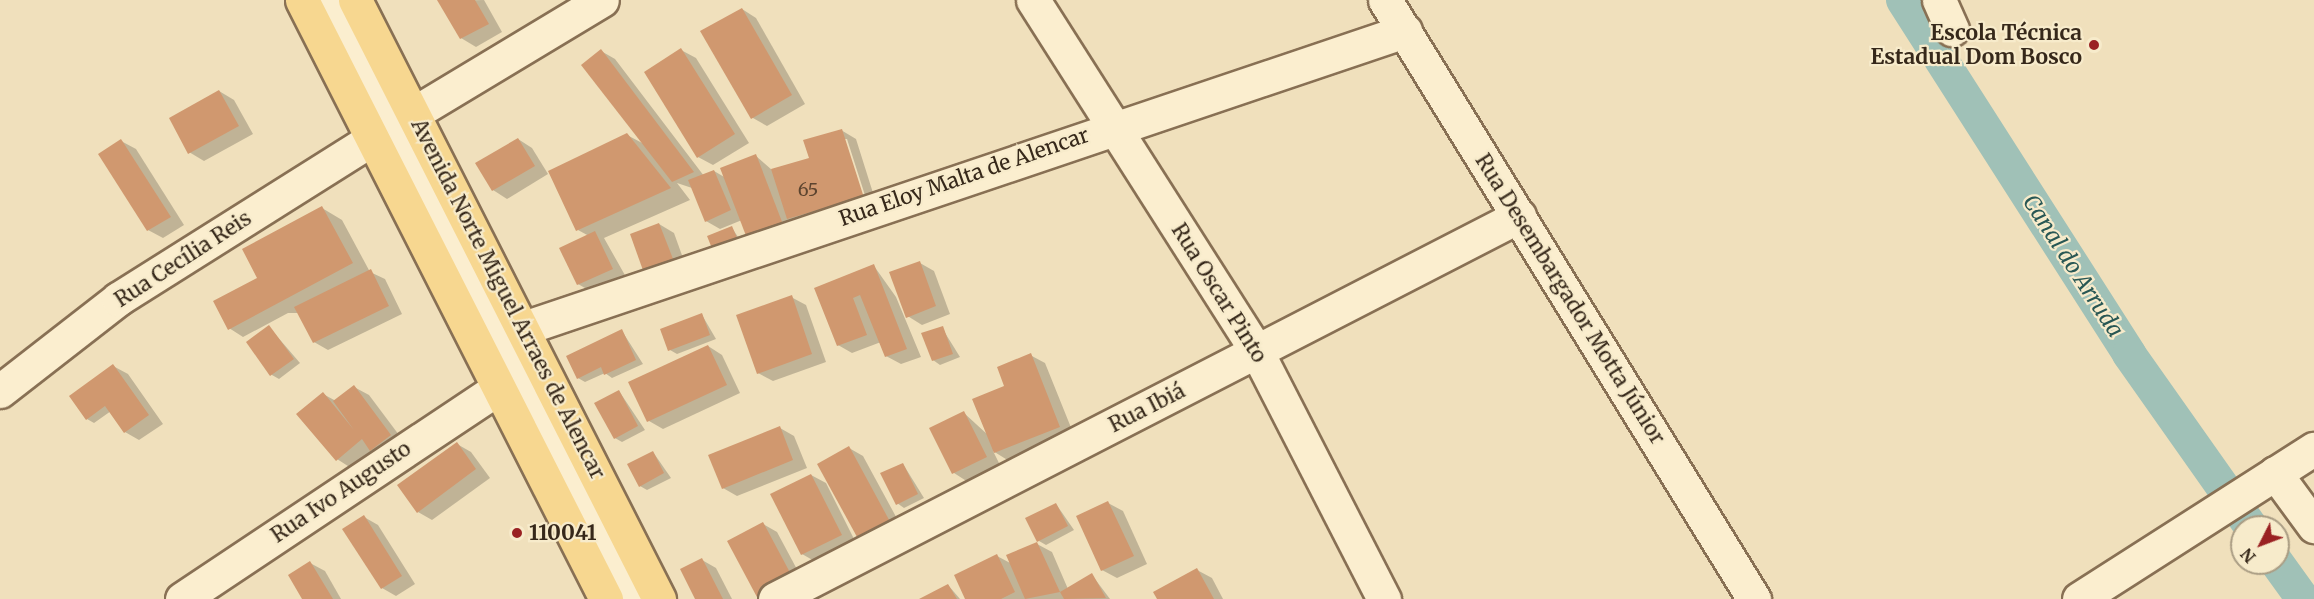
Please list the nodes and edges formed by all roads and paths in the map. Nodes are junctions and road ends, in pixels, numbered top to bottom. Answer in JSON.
{"nodes":[{"id":1,"x":302,"y":0,"type":"edge"},
{"id":2,"x":322,"y":0,"type":"edge"},
{"id":3,"x":341,"y":0,"type":"edge"},
{"id":4,"x":356,"y":0,"type":"edge"},
{"id":5,"x":602,"y":0,"type":"edge"},
{"id":6,"x":1033,"y":0,"type":"edge"},
{"id":7,"x":1385,"y":0,"type":"edge"},
{"id":8,"x":1939,"y":0,"type":"edge"},
{"id":9,"x":1952,"y":29,"type":"dead end"},
{"id":10,"x":1405,"y":31,"type":"junction"},
{"id":11,"x":414,"y":114,"type":"junction"},
{"id":12,"x":1115,"y":125,"type":"junction"},
{"id":13,"x":374,"y":138,"type":"junction"},
{"id":14,"x":1519,"y":216,"type":"junction"},
{"id":15,"x":524,"y":328,"type":"junction"},
{"id":16,"x":1257,"y":352,"type":"junction"},
{"id":17,"x":501,"y":386,"type":"junction"},
{"id":18,"x":0,"y":391,"type":"edge"},
{"id":19,"x":2314,"y":449,"type":"edge"},
{"id":20,"x":2265,"y":480,"type":"junction"},
{"id":21,"x":2314,"y":526,"type":"edge"},
{"id":22,"x":182,"y":599,"type":"edge"},
{"id":23,"x":606,"y":599,"type":"edge"},
{"id":24,"x":628,"y":599,"type":"edge"},
{"id":25,"x":645,"y":599,"type":"edge"},
{"id":26,"x":659,"y":599,"type":"edge"},
{"id":27,"x":775,"y":599,"type":"edge"},
{"id":28,"x":1384,"y":599,"type":"edge"},
{"id":29,"x":1754,"y":599,"type":"edge"},
{"id":30,"x":2079,"y":599,"type":"edge"}],
"edges":[{"from":1,"to":13,"type":"main road"},
{"from":2,"to":24,"type":"street"},
{"from":3,"to":25,"type":"street"},
{"from":4,"to":11,"type":"main road","name":"Avenida Norte Miguel Arraes de Alencar"},
{"from":5,"to":11,"type":"street"},
{"from":6,"to":12,"type":"street","name":"Rua Oscar Pinto"},
{"from":7,"to":10,"type":"street","name":"Rua Desembargador Motta Júnior"},
{"from":8,"to":9,"type":"street"},
{"from":10,"to":12,"type":"street","name":"Rua Eloy Malta de Alencar"},
{"from":10,"to":14,"type":"street","name":"Rua Desembargador Motta Júnior"},
{"from":11,"to":15,"type":"main road","name":"Avenida Norte Miguel Arraes de Alencar"},
{"from":12,"to":15,"type":"street","name":"Rua Eloy Malta de Alencar"},
{"from":12,"to":16,"type":"street","name":"Rua Oscar Pinto"},
{"from":13,"to":17,"type":"main road"},
{"from":13,"to":18,"type":"street","name":"Rua Cecília Reis"},
{"from":14,"to":16,"type":"street","name":"Rua Ibiá"},
{"from":14,"to":29,"type":"street","name":"Rua Desembargador Motta Júnior"},
{"from":15,"to":26,"type":"main road","name":"Avenida Norte Miguel Arraes de Alencar"},
{"from":16,"to":27,"type":"street","name":"Rua Ibiá"},
{"from":16,"to":28,"type":"street","name":"Rua Oscar Pinto"},
{"from":17,"to":22,"type":"street","name":"Rua Ivo Augusto"},
{"from":17,"to":23,"type":"main road"},
{"from":19,"to":20,"type":"street"},
{"from":20,"to":21,"type":"street"},
{"from":20,"to":30,"type":"street"}]}
